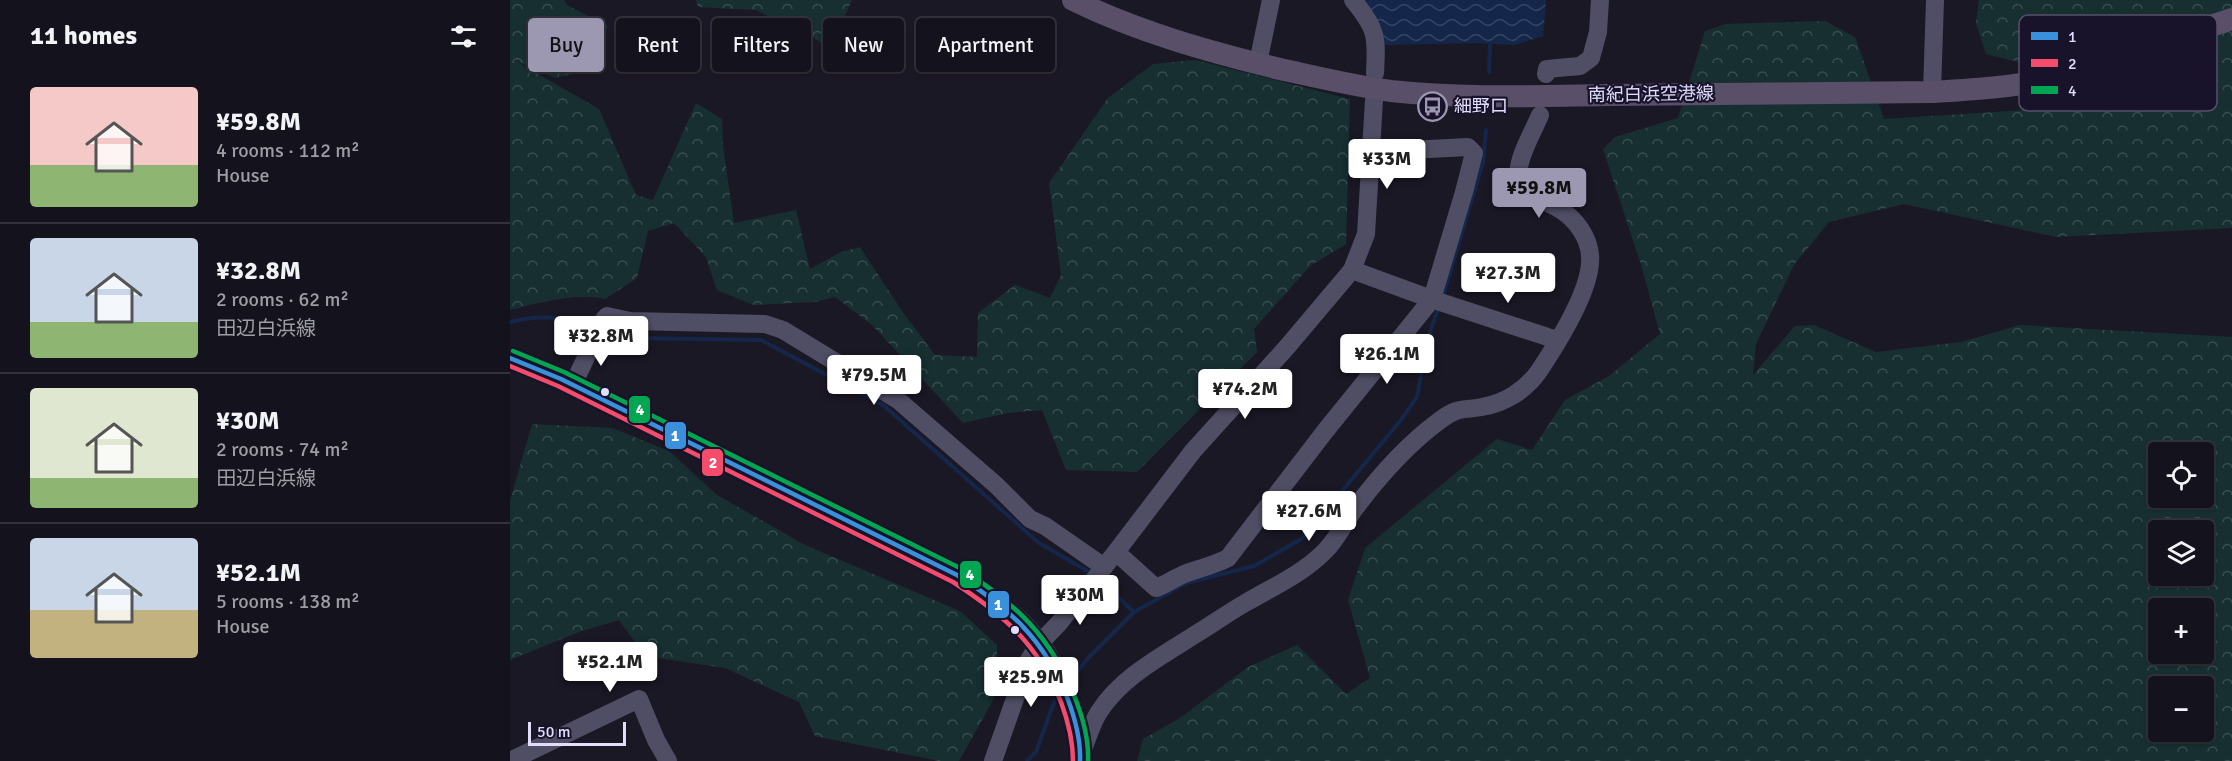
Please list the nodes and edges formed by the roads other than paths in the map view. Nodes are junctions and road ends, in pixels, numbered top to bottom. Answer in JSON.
{"nodes":[{"id":1,"x":1073,"y":0,"type":"edge"},
{"id":2,"x":1271,"y":0,"type":"edge"},
{"id":3,"x":1353,"y":0,"type":"edge"},
{"id":4,"x":1600,"y":0,"type":"edge"},
{"id":5,"x":1935,"y":0,"type":"edge"},
{"id":6,"x":2232,"y":19,"type":"edge"},
{"id":7,"x":2217,"y":24,"type":"edge"},
{"id":8,"x":1258,"y":63,"type":"junction"},
{"id":9,"x":1375,"y":73,"type":"dead end"},
{"id":10,"x":1546,"y":74,"type":"dead end"},
{"id":11,"x":2019,"y":84,"type":"edge"},
{"id":12,"x":1932,"y":92,"type":"junction"},
{"id":13,"x":1374,"y":100,"type":"dead end"},
{"id":14,"x":1540,"y":115,"type":"dead end"},
{"id":15,"x":1371,"y":152,"type":"junction"},
{"id":16,"x":1352,"y":270,"type":"junction"},
{"id":17,"x":1438,"y":301,"type":"junction"},
{"id":18,"x":1557,"y":340,"type":"junction"},
{"id":19,"x":510,"y":358,"type":"edge"},
{"id":20,"x":573,"y":385,"type":"junction"},
{"id":21,"x":1103,"y":568,"type":"junction"},
{"id":22,"x":1040,"y":643,"type":"junction"},
{"id":23,"x":1080,"y":758,"type":"edge"},
{"id":24,"x":510,"y":761,"type":"edge"},
{"id":25,"x":668,"y":761,"type":"edge"},
{"id":26,"x":993,"y":761,"type":"edge"}],
"edges":[{"from":1,"to":8,"type":"main road","name":"南紀白浜空港線"},
{"from":2,"to":8,"type":"street"},
{"from":3,"to":9,"type":"street"},
{"from":4,"to":10,"type":"street"},
{"from":5,"to":12,"type":"street"},
{"from":6,"to":7,"type":"main road","name":"南紀白浜空港線"},
{"from":8,"to":12,"type":"main road","name":"南紀白浜空港線"},
{"from":11,"to":12,"type":"main road","name":"南紀白浜空港線"},
{"from":13,"to":15,"type":"street"},
{"from":14,"to":18,"type":"street"},
{"from":15,"to":16,"type":"street"},
{"from":15,"to":17,"type":"street"},
{"from":16,"to":17,"type":"street"},
{"from":16,"to":21,"type":"street"},
{"from":17,"to":18,"type":"street"},
{"from":17,"to":21,"type":"street"},
{"from":18,"to":23,"type":"street"},
{"from":19,"to":20,"type":"main road"},
{"from":20,"to":21,"type":"street"},
{"from":20,"to":22,"type":"main road"},
{"from":21,"to":22,"type":"street"},
{"from":22,"to":23,"type":"main road"},
{"from":22,"to":26,"type":"street"},
{"from":24,"to":25,"type":"street"}]}
